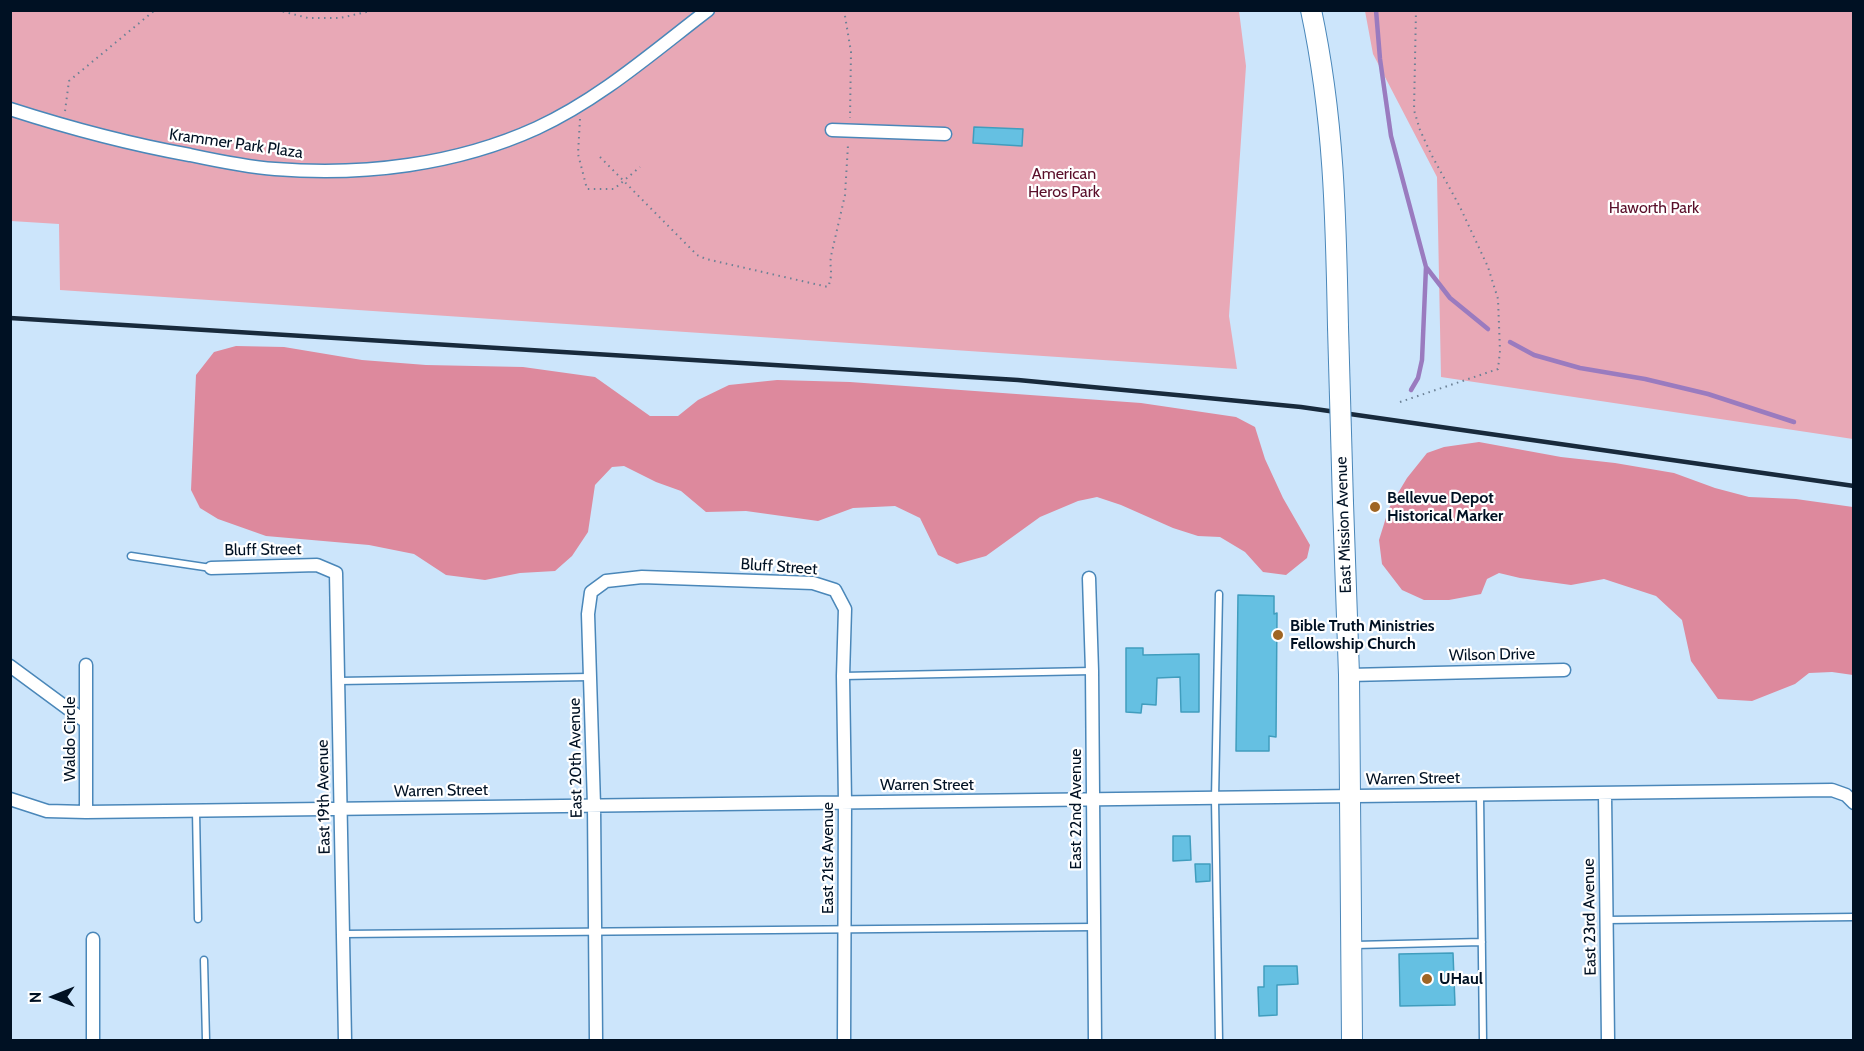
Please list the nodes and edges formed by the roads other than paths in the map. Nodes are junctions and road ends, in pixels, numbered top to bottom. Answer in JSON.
{"nodes":[{"id":1,"x":708,"y":10,"type":"edge"},
{"id":2,"x":1311,"y":10,"type":"edge"},
{"id":3,"x":10,"y":109,"type":"edge"},
{"id":4,"x":832,"y":130,"type":"dead end"},
{"id":5,"x":945,"y":134,"type":"dead end"},
{"id":6,"x":131,"y":556,"type":"dead end"},
{"id":7,"x":317,"y":565,"type":"joint"},
{"id":8,"x":211,"y":568,"type":"joint"},
{"id":9,"x":1089,"y":578,"type":"dead end"},
{"id":10,"x":704,"y":579,"type":"joint"},
{"id":11,"x":1220,"y":594,"type":"dead end"},
{"id":12,"x":86,"y":665,"type":"dead end"},
{"id":13,"x":10,"y":666,"type":"edge"},
{"id":14,"x":1564,"y":670,"type":"dead end"},
{"id":15,"x":1092,"y":671,"type":"junction"},
{"id":16,"x":1349,"y":675,"type":"junction"},
{"id":17,"x":843,"y":676,"type":"junction"},
{"id":18,"x":590,"y":677,"type":"junction"},
{"id":19,"x":338,"y":681,"type":"junction"},
{"id":20,"x":86,"y":722,"type":"junction"},
{"id":21,"x":1605,"y":794,"type":"junction"},
{"id":22,"x":1480,"y":795,"type":"junction"},
{"id":23,"x":1350,"y":796,"type":"junction"},
{"id":24,"x":10,"y":799,"type":"edge"},
{"id":25,"x":1215,"y":799,"type":"junction"},
{"id":26,"x":1850,"y":799,"type":"edge"},
{"id":27,"x":1093,"y":800,"type":"junction"},
{"id":28,"x":845,"y":802,"type":"junction"},
{"id":29,"x":594,"y":805,"type":"junction"},
{"id":30,"x":341,"y":809,"type":"junction"},
{"id":31,"x":196,"y":811,"type":"junction"},
{"id":32,"x":86,"y":812,"type":"junction"},
{"id":33,"x":1854,"y":917,"type":"edge"},
{"id":34,"x":198,"y":919,"type":"dead end"},
{"id":35,"x":1606,"y":920,"type":"junction"},
{"id":36,"x":1094,"y":927,"type":"junction"},
{"id":37,"x":844,"y":929,"type":"junction"},
{"id":38,"x":595,"y":933,"type":"junction"},
{"id":39,"x":343,"y":934,"type":"junction"},
{"id":40,"x":93,"y":939,"type":"dead end"},
{"id":41,"x":1482,"y":942,"type":"junction"},
{"id":42,"x":1351,"y":945,"type":"junction"},
{"id":43,"x":204,"y":960,"type":"dead end"},
{"id":44,"x":93,"y":1041,"type":"edge"},
{"id":45,"x":206,"y":1041,"type":"edge"},
{"id":46,"x":345,"y":1041,"type":"edge"},
{"id":47,"x":596,"y":1041,"type":"edge"},
{"id":48,"x":844,"y":1041,"type":"edge"},
{"id":49,"x":1095,"y":1041,"type":"edge"},
{"id":50,"x":1220,"y":1041,"type":"edge"},
{"id":51,"x":1352,"y":1041,"type":"edge"},
{"id":52,"x":1483,"y":1041,"type":"edge"},
{"id":53,"x":1608,"y":1041,"type":"edge"}],
"edges":[{"from":1,"to":3,"type":"street","name":"Krammer Park Plaza"},
{"from":2,"to":16,"type":"main road","name":"East Mission Avenue","bridge":true},
{"from":4,"to":5,"type":"street"},
{"from":6,"to":8,"type":"lane"},
{"from":7,"to":8,"type":"street","name":"Bluff Street"},
{"from":7,"to":19,"type":"street","name":"East 19th Avenue"},
{"from":9,"to":15,"type":"street","name":"East 22nd Avenue"},
{"from":10,"to":17,"type":"street","name":"Bluff Street"},
{"from":10,"to":18,"type":"street","name":"East 20th Avenue"},
{"from":11,"to":25,"type":"lane"},
{"from":12,"to":20,"type":"street","name":"Waldo Circle"},
{"from":13,"to":20,"type":"street"},
{"from":14,"to":16,"type":"street","name":"Wilson Drive"},
{"from":15,"to":17,"type":"lane"},
{"from":15,"to":27,"type":"street","name":"East 22nd Avenue"},
{"from":16,"to":23,"type":"main road","name":"East Mission Avenue"},
{"from":17,"to":28,"type":"street","name":"East 21st Avenue"},
{"from":18,"to":19,"type":"lane"},
{"from":18,"to":29,"type":"street","name":"East 20th Avenue"},
{"from":19,"to":30,"type":"street","name":"East 19th Avenue"},
{"from":20,"to":32,"type":"street","name":"Waldo Circle"},
{"from":21,"to":22,"type":"street","name":"Warren Street"},
{"from":21,"to":26,"type":"street","name":"Warren Street"},
{"from":21,"to":35,"type":"street","name":"East 23rd Avenue"},
{"from":22,"to":23,"type":"street","name":"Warren Street"},
{"from":22,"to":41,"type":"lane"},
{"from":23,"to":25,"type":"street","name":"Warren Street"},
{"from":23,"to":42,"type":"main road","name":"East Mission Avenue"},
{"from":24,"to":32,"type":"street","name":"Warren Street"},
{"from":25,"to":27,"type":"street","name":"Warren Street"},
{"from":25,"to":50,"type":"lane"},
{"from":27,"to":28,"type":"street","name":"Warren Street"},
{"from":27,"to":36,"type":"street","name":"East 22nd Avenue"},
{"from":28,"to":29,"type":"street","name":"Warren Street"},
{"from":28,"to":37,"type":"street","name":"East 21st Avenue"},
{"from":29,"to":30,"type":"street","name":"Warren Street"},
{"from":29,"to":38,"type":"street","name":"East 20th Avenue"},
{"from":30,"to":31,"type":"street","name":"Warren Street"},
{"from":30,"to":39,"type":"street","name":"East 19th Avenue"},
{"from":31,"to":32,"type":"street","name":"Warren Street"},
{"from":31,"to":34,"type":"lane"},
{"from":33,"to":35,"type":"lane"},
{"from":35,"to":53,"type":"street","name":"East 23rd Avenue"},
{"from":36,"to":37,"type":"lane"},
{"from":36,"to":49,"type":"street","name":"East 22nd Avenue"},
{"from":37,"to":38,"type":"lane"},
{"from":37,"to":48,"type":"street","name":"East 21st Avenue"},
{"from":38,"to":39,"type":"lane"},
{"from":38,"to":47,"type":"street","name":"East 20th Avenue"},
{"from":39,"to":46,"type":"street","name":"East 19th Avenue"},
{"from":40,"to":44,"type":"street"},
{"from":41,"to":42,"type":"lane"},
{"from":41,"to":52,"type":"lane"},
{"from":42,"to":51,"type":"main road","name":"East Mission Avenue"},
{"from":43,"to":45,"type":"lane"}]}
